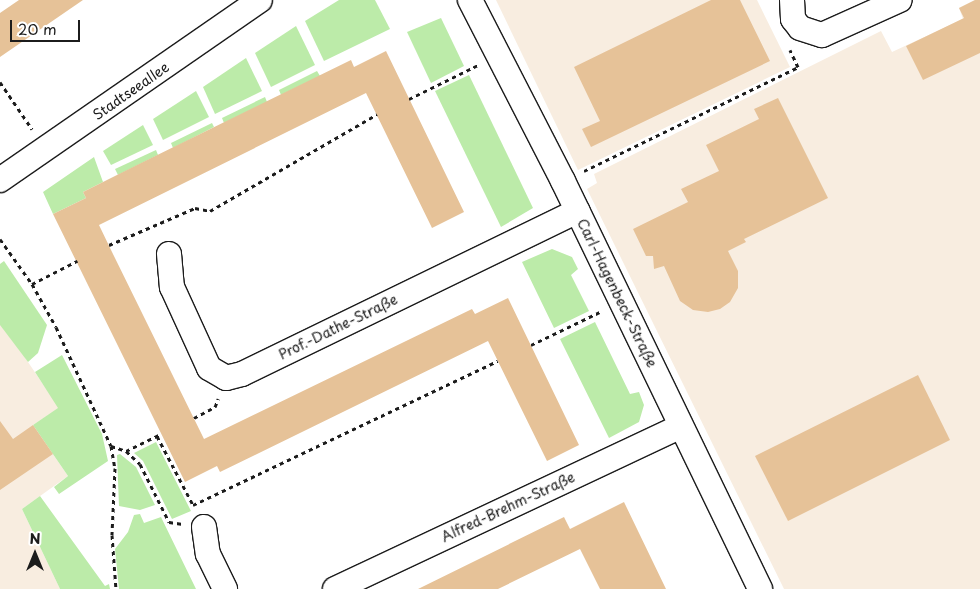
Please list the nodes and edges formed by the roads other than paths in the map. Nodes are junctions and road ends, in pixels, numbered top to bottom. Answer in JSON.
{"nodes":[{"id":1,"x":260,"y":0,"type":"edge"},
{"id":2,"x":470,"y":0,"type":"edge"},
{"id":3,"x":792,"y":0,"type":"edge"},
{"id":4,"x":900,"y":0,"type":"edge"},
{"id":5,"x":0,"y":180,"type":"edge"},
{"id":6,"x":577,"y":211,"type":"junction"},
{"id":7,"x":169,"y":254,"type":"dead end"},
{"id":8,"x":681,"y":426,"type":"junction"},
{"id":9,"x":204,"y":527,"type":"road end"},
{"id":10,"x":225,"y":589,"type":"edge"},
{"id":11,"x":335,"y":589,"type":"edge"},
{"id":12,"x":760,"y":589,"type":"edge"}],
"edges":[{"from":1,"to":5,"type":"street","name":"Stadtseeallee"},
{"from":2,"to":6,"type":"street","name":"Carl-Hagenbeck-Straße"},
{"from":3,"to":4,"type":"street"},
{"from":6,"to":7,"type":"street","name":"Prof.-Dathe-Straße"},
{"from":6,"to":8,"type":"street","name":"Carl-Hagenbeck-Straße"},
{"from":8,"to":11,"type":"street","name":"Alfred-Brehm-Straße"},
{"from":8,"to":12,"type":"street","name":"Carl-Hagenbeck-Straße"},
{"from":9,"to":10,"type":"street"}]}
